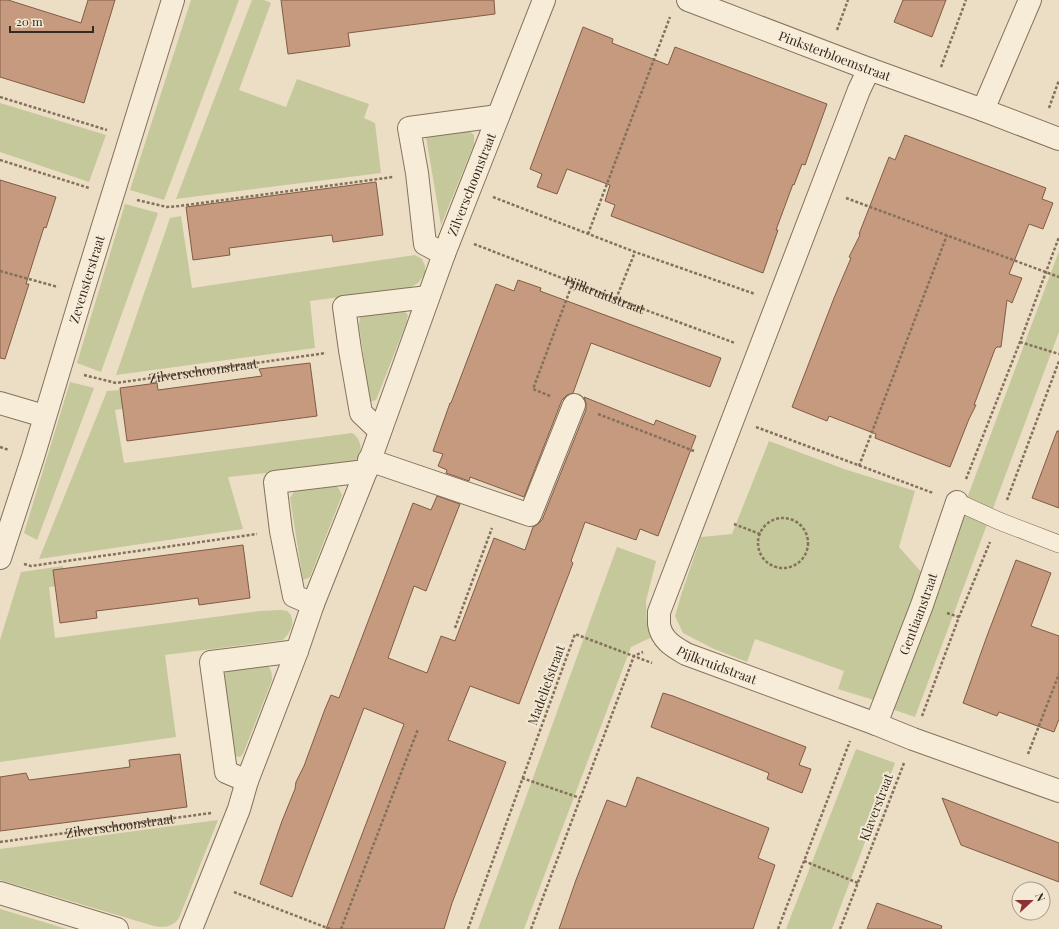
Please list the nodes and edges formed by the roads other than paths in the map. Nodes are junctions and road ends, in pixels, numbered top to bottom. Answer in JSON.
{"nodes":[{"id":1,"x":173,"y":0,"type":"edge"},
{"id":2,"x":544,"y":0,"type":"edge"},
{"id":3,"x":1030,"y":0,"type":"edge"},
{"id":4,"x":680,"y":7,"type":"edge"},
{"id":5,"x":869,"y":69,"type":"junction"},
{"id":6,"x":983,"y":110,"type":"junction"},
{"id":7,"x":498,"y":116,"type":"junction"},
{"id":8,"x":1059,"y":139,"type":"edge"},
{"id":9,"x":448,"y":244,"type":"junction"},
{"id":10,"x":428,"y":297,"type":"junction"},
{"id":11,"x":0,"y":403,"type":"edge"},
{"id":12,"x":574,"y":405,"type":"road end"},
{"id":13,"x":44,"y":416,"type":"junction"},
{"id":14,"x":380,"y":431,"type":"junction"},
{"id":15,"x":368,"y":465,"type":"junction"},
{"id":16,"x":957,"y":502,"type":"joint"},
{"id":17,"x":1059,"y":544,"type":"edge"},
{"id":18,"x":1,"y":556,"type":"edge"},
{"id":19,"x":313,"y":604,"type":"junction"},
{"id":20,"x":297,"y":651,"type":"junction"},
{"id":21,"x":867,"y":721,"type":"junction"},
{"id":22,"x":248,"y":781,"type":"junction"},
{"id":23,"x":1059,"y":791,"type":"edge"},
{"id":24,"x":0,"y":893,"type":"edge"},
{"id":25,"x":117,"y":929,"type":"edge"},
{"id":26,"x":190,"y":929,"type":"edge"}],
"edges":[{"from":1,"to":13,"type":"street","name":"Zevensterstraat"},
{"from":2,"to":7,"type":"street","name":"Zilverschoonstraat"},
{"from":3,"to":6,"type":"street"},
{"from":4,"to":5,"type":"street","name":"Pinksterbloemstraat"},
{"from":5,"to":6,"type":"street","name":"Pinksterbloemstraat"},
{"from":5,"to":21,"type":"street","name":"Pijlkruidstraat"},
{"from":6,"to":8,"type":"street","name":"Pinksterbloemstraat"},
{"from":7,"to":9,"type":"street","name":"Zilverschoonstraat"},
{"from":7,"to":9,"type":"street","name":"Zilverschoonstraat"},
{"from":9,"to":10,"type":"street","name":"Zilverschoonstraat"},
{"from":10,"to":14,"type":"street","name":"Zilverschoonstraat"},
{"from":10,"to":14,"type":"street"},
{"from":11,"to":13,"type":"street"},
{"from":12,"to":15,"type":"street"},
{"from":13,"to":18,"type":"street","name":"Zevensterstraat"},
{"from":14,"to":15,"type":"street","name":"Zilverschoonstraat"},
{"from":15,"to":19,"type":"street","name":"Zilverschoonstraat"},
{"from":15,"to":19,"type":"street"},
{"from":16,"to":17,"type":"lane"},
{"from":16,"to":21,"type":"street","name":"Gentiaanstraat"},
{"from":19,"to":20,"type":"street","name":"Zilverschoonstraat"},
{"from":20,"to":22,"type":"street","name":"Zilverschoonstraat"},
{"from":20,"to":22,"type":"street"},
{"from":21,"to":23,"type":"street","name":"Pijlkruidstraat"},
{"from":22,"to":26,"type":"street","name":"Zilverschoonstraat"},
{"from":24,"to":25,"type":"street"}]}
